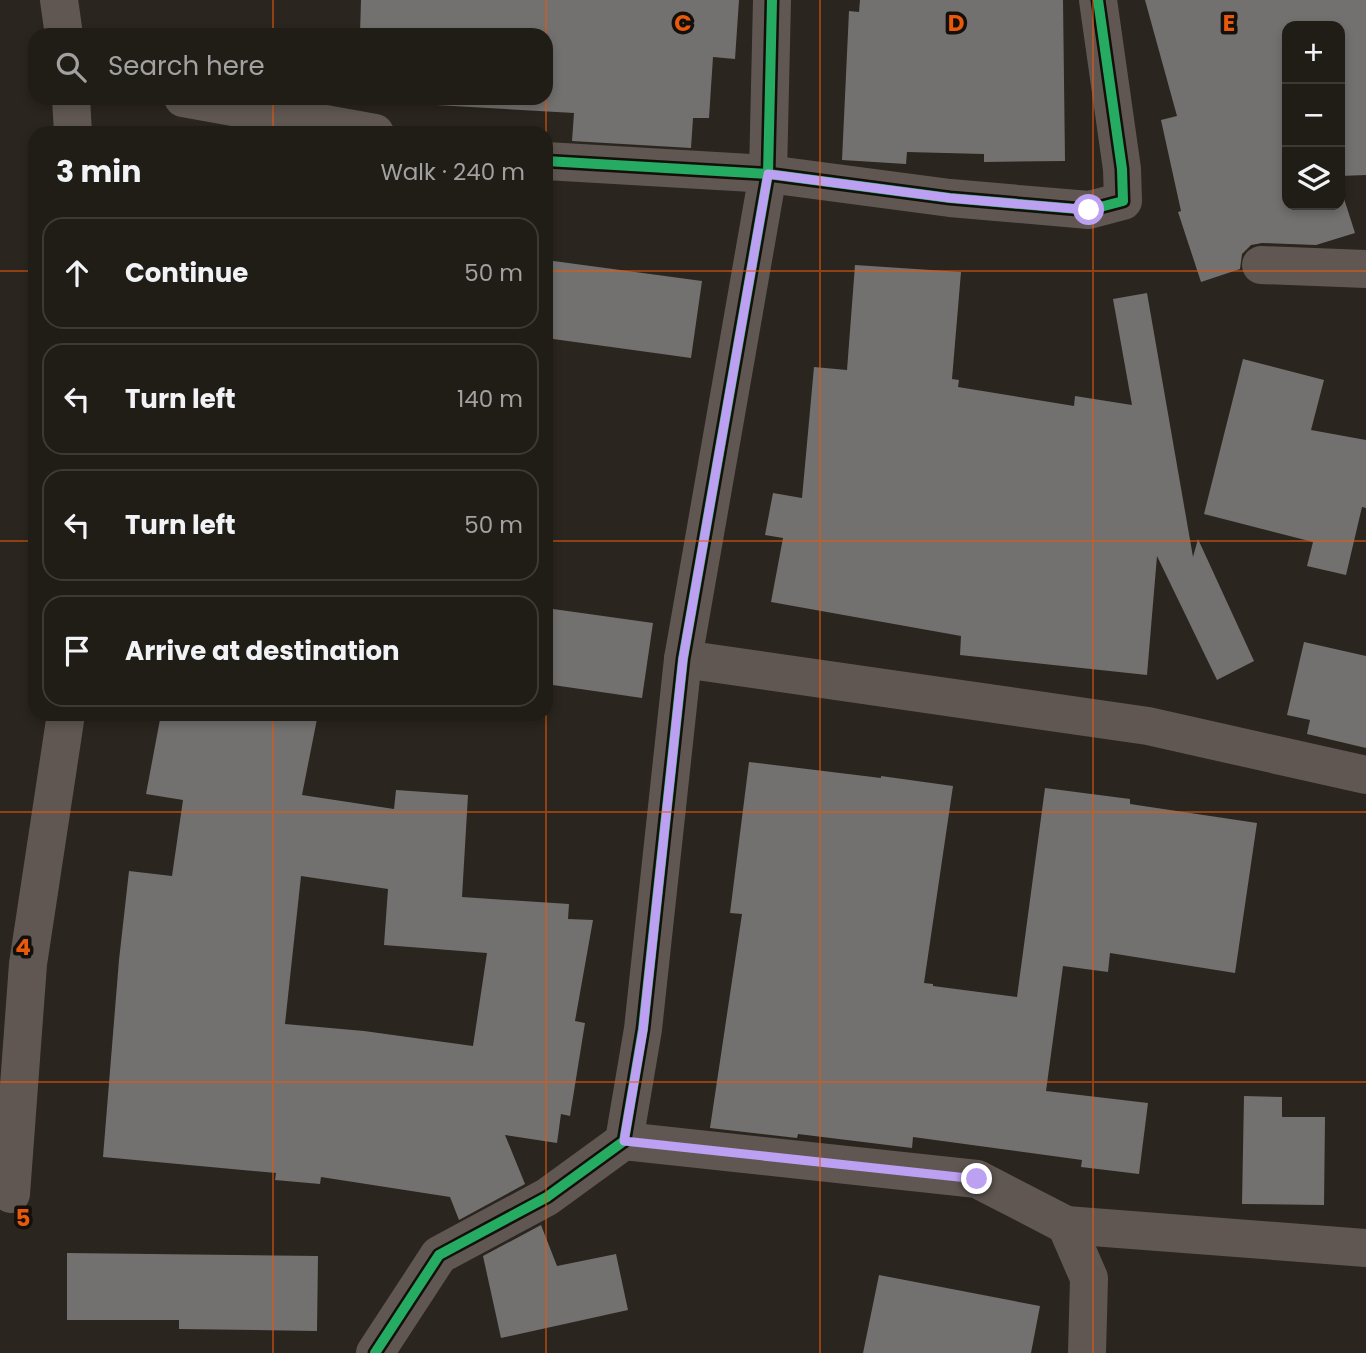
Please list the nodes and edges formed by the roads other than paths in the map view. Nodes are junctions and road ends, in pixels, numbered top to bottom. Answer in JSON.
{"nodes":[{"id":1,"x":59,"y":0,"type":"edge"},
{"id":2,"x":772,"y":0,"type":"edge"},
{"id":3,"x":1098,"y":0,"type":"edge"},
{"id":4,"x":63,"y":28,"type":"edge"},
{"id":5,"x":71,"y":105,"type":"edge"},
{"id":6,"x":221,"y":105,"type":"edge"},
{"id":7,"x":73,"y":126,"type":"edge"},
{"id":8,"x":336,"y":126,"type":"edge"},
{"id":9,"x":553,"y":161,"type":"edge"},
{"id":10,"x":768,"y":174,"type":"junction"},
{"id":11,"x":1261,"y":265,"type":"dead end"},
{"id":12,"x":1366,"y":269,"type":"edge"},
{"id":13,"x":683,"y":659,"type":"junction"},
{"id":14,"x":65,"y":721,"type":"edge"},
{"id":15,"x":1366,"y":775,"type":"edge"},
{"id":16,"x":14,"y":962,"type":"edge"},
{"id":17,"x":624,"y":1141,"type":"junction"},
{"id":18,"x":11,"y":1194,"type":"dead end"},
{"id":19,"x":1066,"y":1225,"type":"junction"},
{"id":20,"x":1366,"y":1248,"type":"edge"},
{"id":21,"x":375,"y":1353,"type":"edge"},
{"id":22,"x":1087,"y":1353,"type":"edge"}],
"edges":[{"from":1,"to":4,"type":"street"},
{"from":2,"to":10,"type":"street"},
{"from":3,"to":10,"type":"street"},
{"from":5,"to":7,"type":"street"},
{"from":6,"to":8,"type":"street"},
{"from":9,"to":10,"type":"street"},
{"from":10,"to":13,"type":"street"},
{"from":11,"to":12,"type":"street"},
{"from":13,"to":15,"type":"street"},
{"from":13,"to":17,"type":"street"},
{"from":14,"to":16,"type":"street"},
{"from":16,"to":18,"type":"street"},
{"from":17,"to":19,"type":"street"},
{"from":17,"to":21,"type":"street"},
{"from":19,"to":20,"type":"street"},
{"from":19,"to":22,"type":"street"}]}
